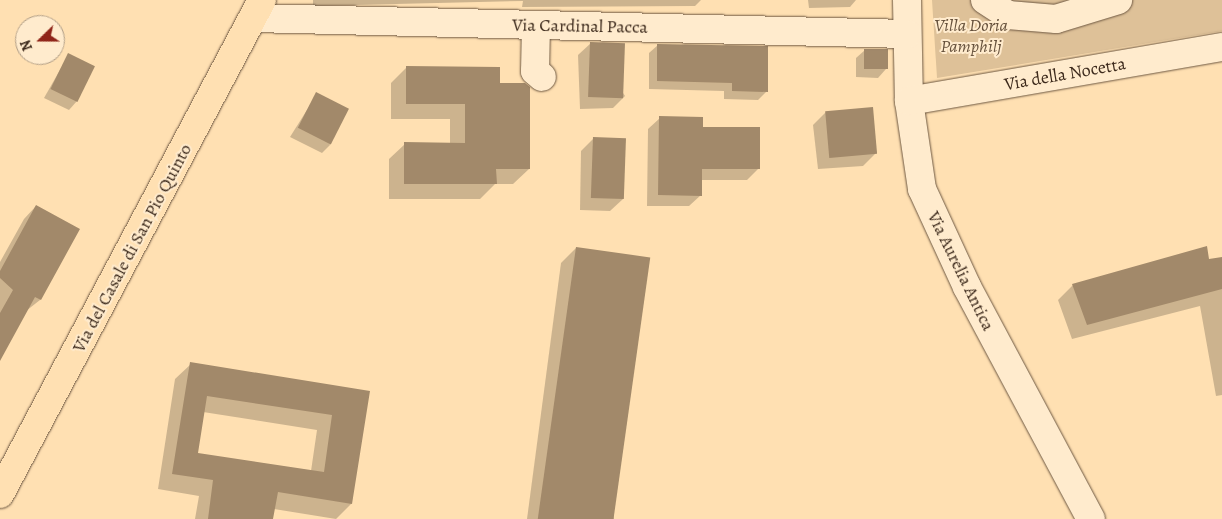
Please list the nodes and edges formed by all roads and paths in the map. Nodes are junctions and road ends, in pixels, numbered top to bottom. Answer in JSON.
{"nodes":[{"id":1,"x":907,"y":0,"type":"edge"},
{"id":2,"x":985,"y":0,"type":"edge"},
{"id":3,"x":1118,"y":0,"type":"edge"},
{"id":4,"x":258,"y":9,"type":"edge"},
{"id":5,"x":536,"y":25,"type":"junction"},
{"id":6,"x":907,"y":34,"type":"junction"},
{"id":7,"x":1222,"y":47,"type":"edge"},
{"id":8,"x":542,"y":78,"type":"dead end"},
{"id":9,"x":909,"y":101,"type":"junction"},
{"id":10,"x":0,"y":494,"type":"edge"},
{"id":11,"x":1091,"y":519,"type":"edge"}],
"edges":[{"from":1,"to":6,"type":"street","name":"Via Aurelia Antica"},
{"from":2,"to":3,"type":"street"},
{"from":4,"to":5,"type":"street","name":"Via Cardinal Pacca"},
{"from":4,"to":10,"type":"main road","name":"Via del Casale di San Pio Quinto"},
{"from":5,"to":6,"type":"street","name":"Via Cardinal Pacca"},
{"from":5,"to":8,"type":"street"},
{"from":6,"to":9,"type":"street","name":"Via Aurelia Antica"},
{"from":7,"to":9,"type":"street","name":"Via della Nocetta"},
{"from":9,"to":11,"type":"street","name":"Via Aurelia Antica"}]}
